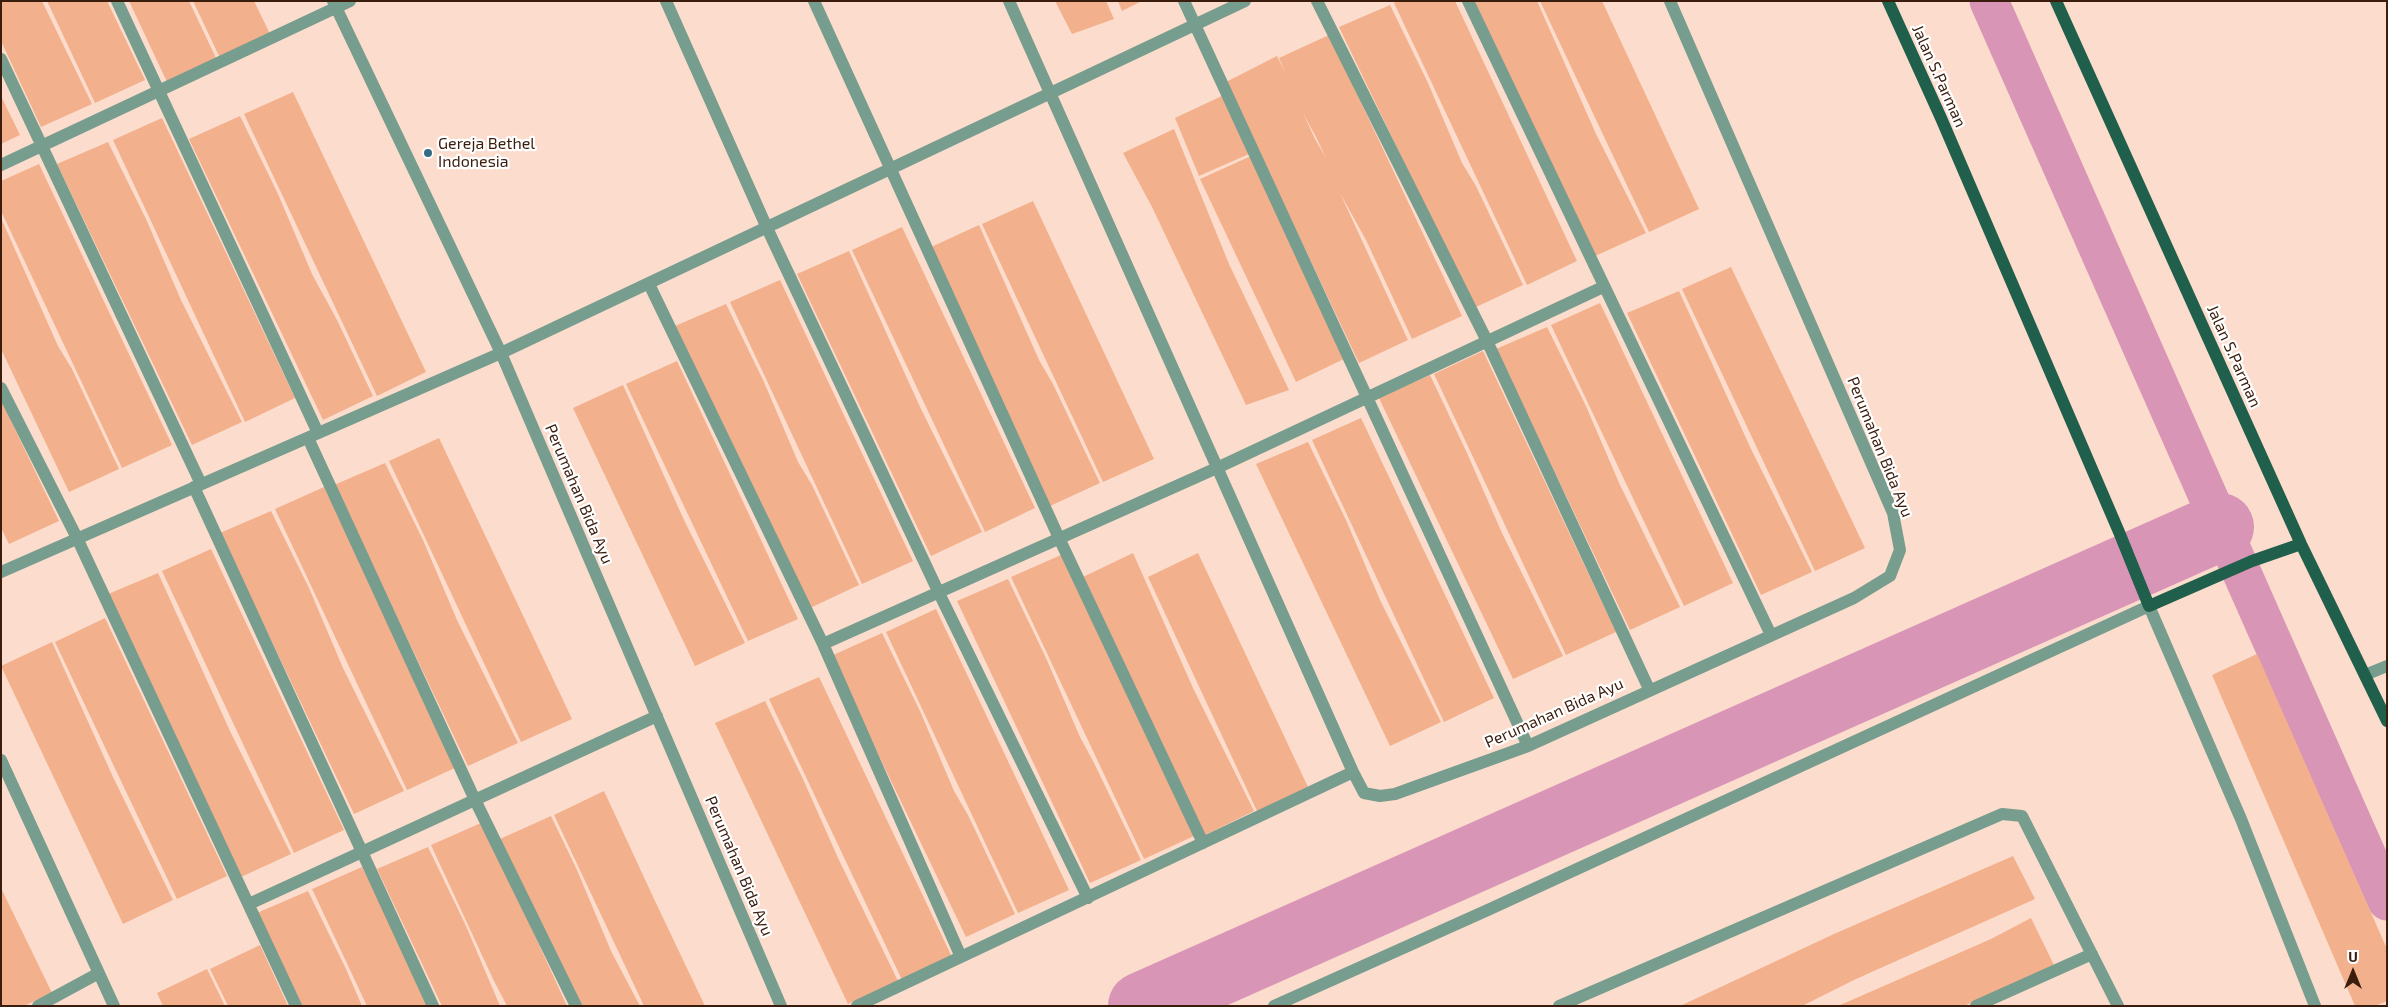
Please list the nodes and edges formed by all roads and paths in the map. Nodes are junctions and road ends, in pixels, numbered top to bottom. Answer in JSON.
{"nodes":[{"id":1,"x":117,"y":1,"type":"edge"},
{"id":2,"x":350,"y":1,"type":"edge"},
{"id":3,"x":666,"y":1,"type":"edge"},
{"id":4,"x":814,"y":1,"type":"edge"},
{"id":5,"x":1009,"y":1,"type":"edge"},
{"id":6,"x":1184,"y":1,"type":"edge"},
{"id":7,"x":1245,"y":1,"type":"edge"},
{"id":8,"x":1318,"y":1,"type":"edge"},
{"id":9,"x":1468,"y":1,"type":"edge"},
{"id":10,"x":1670,"y":1,"type":"edge"},
{"id":11,"x":1888,"y":1,"type":"edge"},
{"id":12,"x":2056,"y":1,"type":"edge"},
{"id":13,"x":335,"y":4,"type":"edge"},
{"id":14,"x":1195,"y":26,"type":"junction"},
{"id":15,"x":1,"y":58,"type":"edge"},
{"id":16,"x":160,"y":90,"type":"junction"},
{"id":17,"x":1051,"y":94,"type":"junction"},
{"id":18,"x":41,"y":146,"type":"junction"},
{"id":19,"x":1,"y":165,"type":"edge"},
{"id":20,"x":890,"y":170,"type":"junction"},
{"id":21,"x":767,"y":228,"type":"junction"},
{"id":22,"x":649,"y":284,"type":"junction"},
{"id":23,"x":1604,"y":287,"type":"junction"},
{"id":24,"x":1487,"y":341,"type":"junction"},
{"id":25,"x":501,"y":353,"type":"junction"},
{"id":26,"x":1,"y":388,"type":"edge"},
{"id":27,"x":1369,"y":397,"type":"junction"},
{"id":28,"x":313,"y":435,"type":"junction"},
{"id":29,"x":1219,"y":468,"type":"junction"},
{"id":30,"x":197,"y":486,"type":"junction"},
{"id":31,"x":77,"y":538,"type":"junction"},
{"id":32,"x":1059,"y":538,"type":"junction"},
{"id":33,"x":2301,"y":544,"type":"junction"},
{"id":34,"x":1,"y":572,"type":"edge"},
{"id":35,"x":938,"y":592,"type":"junction"},
{"id":36,"x":2149,"y":606,"type":"junction"},
{"id":37,"x":1771,"y":635,"type":"junction"},
{"id":38,"x":823,"y":644,"type":"junction"},
{"id":39,"x":2387,"y":666,"type":"edge"},
{"id":40,"x":2365,"y":675,"type":"junction"},
{"id":41,"x":1649,"y":689,"type":"junction"},
{"id":42,"x":657,"y":716,"type":"junction"},
{"id":43,"x":2387,"y":721,"type":"edge"},
{"id":44,"x":1528,"y":746,"type":"junction"},
{"id":45,"x":1,"y":760,"type":"edge"},
{"id":46,"x":1353,"y":772,"type":"junction"},
{"id":47,"x":475,"y":800,"type":"junction"},
{"id":48,"x":1203,"y":843,"type":"junction"},
{"id":49,"x":361,"y":852,"type":"junction"},
{"id":50,"x":1088,"y":898,"type":"junction"},
{"id":51,"x":249,"y":904,"type":"junction"},
{"id":52,"x":2092,"y":954,"type":"junction"},
{"id":53,"x":961,"y":957,"type":"junction"},
{"id":54,"x":99,"y":974,"type":"junction"},
{"id":55,"x":1302,"y":1000,"type":"edge"},
{"id":56,"x":38,"y":1006,"type":"edge"},
{"id":57,"x":114,"y":1006,"type":"edge"},
{"id":58,"x":296,"y":1006,"type":"edge"},
{"id":59,"x":433,"y":1006,"type":"edge"},
{"id":60,"x":576,"y":1006,"type":"edge"},
{"id":61,"x":781,"y":1006,"type":"edge"},
{"id":62,"x":857,"y":1006,"type":"edge"},
{"id":63,"x":1274,"y":1006,"type":"edge"},
{"id":64,"x":1559,"y":1006,"type":"edge"},
{"id":65,"x":1976,"y":1006,"type":"edge"},
{"id":66,"x":2118,"y":1006,"type":"edge"},
{"id":67,"x":2315,"y":1006,"type":"edge"}],
"edges":[{"from":1,"to":16,"type":"street"},
{"from":2,"to":13,"type":"street"},
{"from":3,"to":21,"type":"street"},
{"from":4,"to":20,"type":"street"},
{"from":5,"to":17,"type":"street"},
{"from":6,"to":14,"type":"street"},
{"from":7,"to":14,"type":"street"},
{"from":8,"to":24,"type":"street"},
{"from":9,"to":23,"type":"street"},
{"from":10,"to":37,"type":"street","name":"Perumahan Bida Ayu"},
{"from":11,"to":36,"type":"main road","name":"Jalan S.Parman"},
{"from":12,"to":33,"type":"main road","name":"Jalan S.Parman"},
{"from":13,"to":16,"type":"street"},
{"from":13,"to":25,"type":"street","name":"Perumahan Bida Ayu"},
{"from":14,"to":17,"type":"street"},
{"from":14,"to":27,"type":"street"},
{"from":15,"to":18,"type":"street"},
{"from":16,"to":18,"type":"street"},
{"from":16,"to":28,"type":"street"},
{"from":17,"to":20,"type":"street"},
{"from":17,"to":29,"type":"street"},
{"from":18,"to":19,"type":"street"},
{"from":18,"to":30,"type":"street"},
{"from":20,"to":21,"type":"street"},
{"from":20,"to":32,"type":"street"},
{"from":21,"to":22,"type":"street"},
{"from":21,"to":35,"type":"street"},
{"from":22,"to":25,"type":"street"},
{"from":22,"to":38,"type":"street"},
{"from":23,"to":24,"type":"street"},
{"from":23,"to":37,"type":"street"},
{"from":24,"to":27,"type":"street"},
{"from":24,"to":41,"type":"street"},
{"from":25,"to":28,"type":"street"},
{"from":25,"to":42,"type":"street","name":"Perumahan Bida Ayu"},
{"from":26,"to":31,"type":"street"},
{"from":27,"to":29,"type":"street"},
{"from":27,"to":44,"type":"street"},
{"from":28,"to":30,"type":"street"},
{"from":28,"to":47,"type":"street"},
{"from":29,"to":32,"type":"street"},
{"from":29,"to":46,"type":"street"},
{"from":30,"to":31,"type":"street"},
{"from":30,"to":49,"type":"street"},
{"from":31,"to":34,"type":"street"},
{"from":31,"to":51,"type":"street"},
{"from":32,"to":35,"type":"street"},
{"from":32,"to":48,"type":"street"},
{"from":33,"to":36,"type":"main road"},
{"from":33,"to":40,"type":"main road","name":"Jalan S.Parman"},
{"from":35,"to":38,"type":"street"},
{"from":35,"to":50,"type":"street"},
{"from":36,"to":55,"type":"street"},
{"from":36,"to":67,"type":"street"},
{"from":37,"to":41,"type":"street","name":"Perumahan Bida Ayu"},
{"from":38,"to":53,"type":"street"},
{"from":39,"to":40,"type":"street"},
{"from":40,"to":43,"type":"main road","name":"Jalan S.Parman"},
{"from":41,"to":44,"type":"street","name":"Perumahan Bida Ayu"},
{"from":42,"to":47,"type":"street"},
{"from":42,"to":61,"type":"street","name":"Perumahan Bida Ayu"},
{"from":44,"to":46,"type":"street","name":"Perumahan Bida Ayu"},
{"from":45,"to":54,"type":"street"},
{"from":46,"to":48,"type":"street"},
{"from":47,"to":49,"type":"street"},
{"from":47,"to":60,"type":"street"},
{"from":48,"to":50,"type":"street"},
{"from":49,"to":51,"type":"street"},
{"from":49,"to":59,"type":"street"},
{"from":50,"to":53,"type":"street"},
{"from":51,"to":58,"type":"street"},
{"from":52,"to":64,"type":"street"},
{"from":52,"to":65,"type":"street"},
{"from":52,"to":66,"type":"street"},
{"from":53,"to":62,"type":"street"},
{"from":54,"to":56,"type":"street"},
{"from":54,"to":57,"type":"street"},
{"from":55,"to":63,"type":"street"}]}
